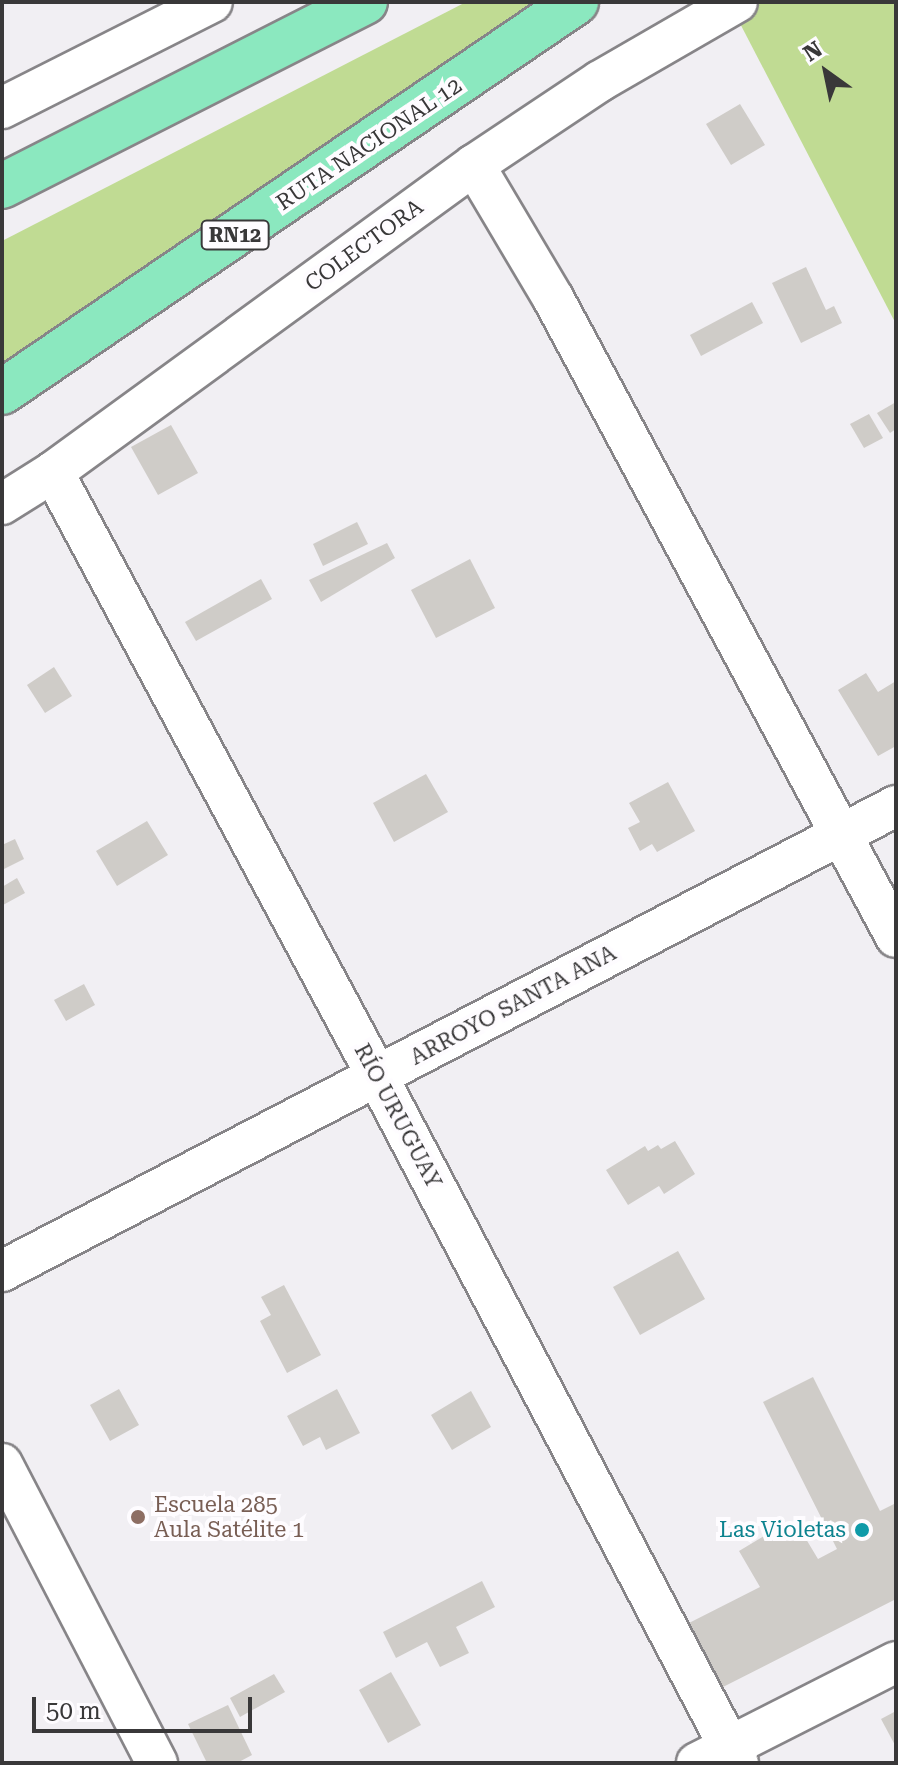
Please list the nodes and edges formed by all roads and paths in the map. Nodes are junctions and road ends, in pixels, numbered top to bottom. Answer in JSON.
{"nodes":[{"id":1,"x":212,"y":2,"type":"edge"},
{"id":2,"x":365,"y":2,"type":"edge"},
{"id":3,"x":576,"y":2,"type":"edge"},
{"id":4,"x":737,"y":2,"type":"edge"},
{"id":5,"x":2,"y":108,"type":"edge"},
{"id":6,"x":474,"y":165,"type":"junction"},
{"id":7,"x":2,"y":186,"type":"edge"},
{"id":8,"x":2,"y":392,"type":"edge"},
{"id":9,"x":53,"y":472,"type":"junction"},
{"id":10,"x":2,"y":504,"type":"edge"},
{"id":11,"x":896,"y":806,"type":"edge"},
{"id":12,"x":842,"y":833,"type":"junction"},
{"id":13,"x":896,"y":937,"type":"edge"},
{"id":14,"x":377,"y":1076,"type":"junction"},
{"id":15,"x":2,"y":1271,"type":"edge"},
{"id":16,"x":2,"y":1464,"type":"edge"},
{"id":17,"x":896,"y":1662,"type":"edge"},
{"id":18,"x":722,"y":1757,"type":"edge"},
{"id":19,"x":157,"y":1763,"type":"edge"}],
"edges":[{"from":1,"to":5,"type":"street"},
{"from":2,"to":7,"type":"highway"},
{"from":3,"to":8,"type":"highway","name":"RUTA NACIONAL 12","number":"RN12"},
{"from":4,"to":6,"type":"street","name":"COLECTORA"},
{"from":6,"to":9,"type":"street","name":"COLECTORA"},
{"from":6,"to":12,"type":"street"},
{"from":9,"to":10,"type":"street","name":"COLECTORA"},
{"from":9,"to":14,"type":"street","name":"RÍO URUGUAY"},
{"from":11,"to":12,"type":"street","name":"ARROYO SANTA ANA"},
{"from":12,"to":13,"type":"street"},
{"from":12,"to":14,"type":"street","name":"ARROYO SANTA ANA"},
{"from":14,"to":15,"type":"street","name":"ARROYO SANTA ANA"},
{"from":14,"to":18,"type":"street","name":"RÍO URUGUAY"},
{"from":16,"to":19,"type":"street"},
{"from":17,"to":18,"type":"street"}]}
